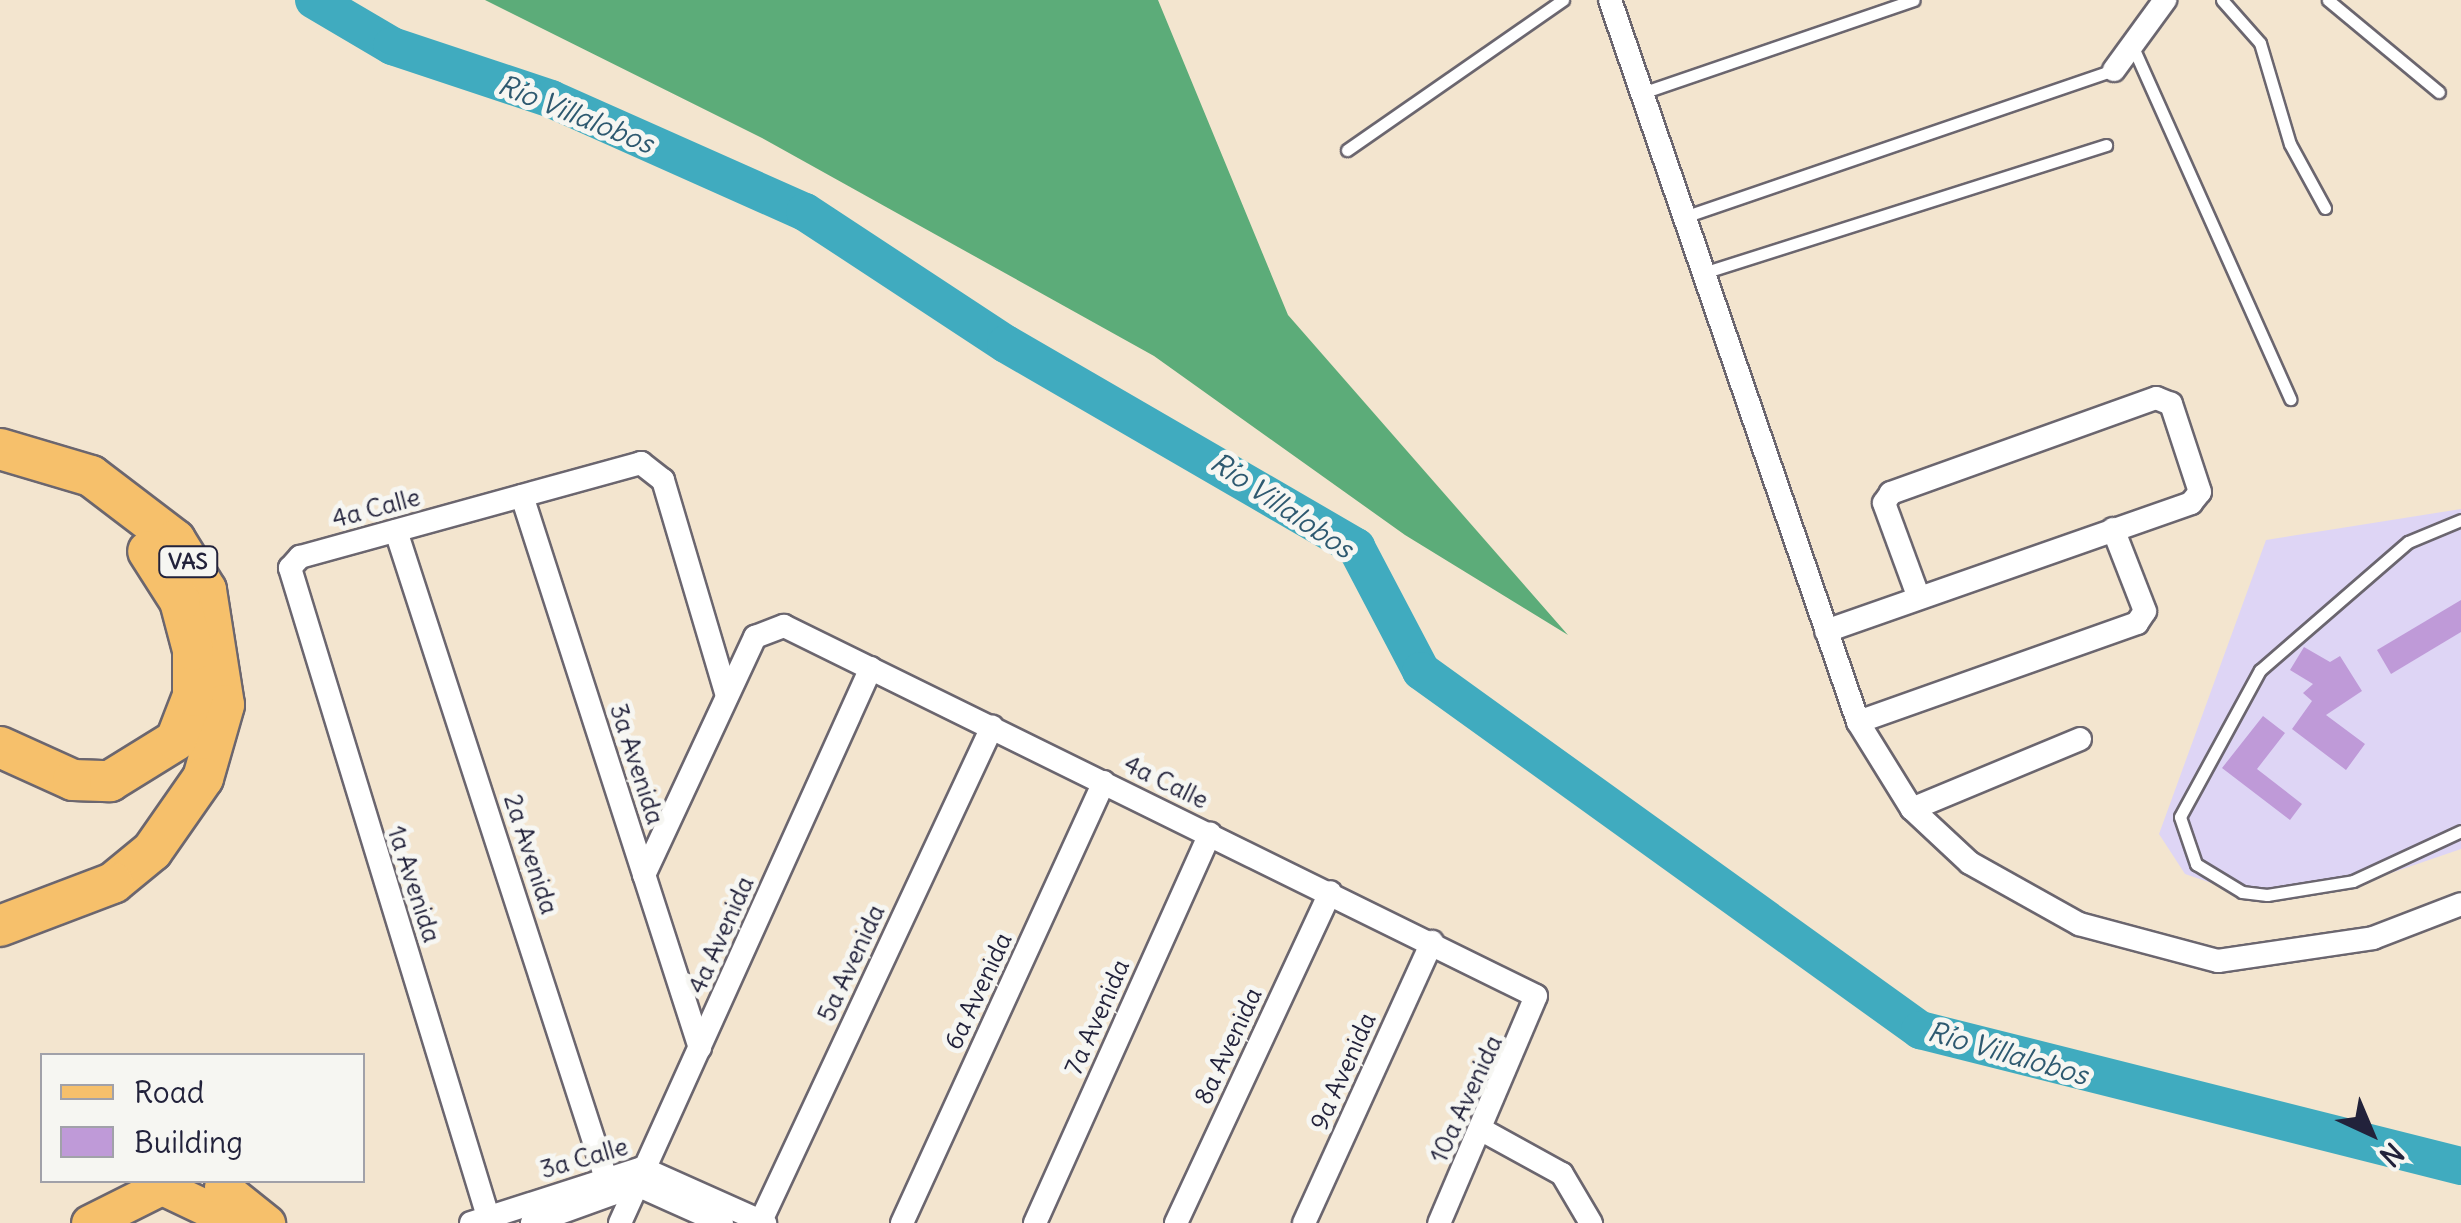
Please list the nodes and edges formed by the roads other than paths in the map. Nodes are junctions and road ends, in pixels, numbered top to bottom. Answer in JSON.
{"nodes":[{"id":1,"x":1564,"y":0,"type":"edge"},
{"id":2,"x":1610,"y":0,"type":"edge"},
{"id":3,"x":1914,"y":0,"type":"edge"},
{"id":4,"x":2165,"y":0,"type":"edge"},
{"id":5,"x":2222,"y":0,"type":"edge"},
{"id":6,"x":2328,"y":0,"type":"edge"},
{"id":7,"x":2132,"y":45,"type":"junction"},
{"id":8,"x":2114,"y":70,"type":"joint"},
{"id":9,"x":2438,"y":92,"type":"dead end"},
{"id":10,"x":1642,"y":94,"type":"junction"},
{"id":11,"x":2106,"y":145,"type":"dead end"},
{"id":12,"x":1348,"y":150,"type":"dead end"},
{"id":13,"x":2325,"y":208,"type":"dead end"},
{"id":14,"x":1684,"y":217,"type":"junction"},
{"id":15,"x":1704,"y":273,"type":"junction"},
{"id":16,"x":2290,"y":399,"type":"dead end"},
{"id":17,"x":0,"y":449,"type":"edge"},
{"id":18,"x":0,"y":476,"type":"edge"},
{"id":19,"x":522,"y":496,"type":"junction"},
{"id":20,"x":2461,"y":520,"type":"edge"},
{"id":21,"x":2113,"y":529,"type":"junction"},
{"id":22,"x":396,"y":531,"type":"junction"},
{"id":23,"x":290,"y":568,"type":"joint"},
{"id":24,"x":1918,"y":598,"type":"junction"},
{"id":25,"x":1826,"y":631,"type":"junction"},
{"id":26,"x":871,"y":668,"type":"junction"},
{"id":27,"x":727,"y":696,"type":"junction"},
{"id":28,"x":1858,"y":722,"type":"junction"},
{"id":29,"x":992,"y":727,"type":"junction"},
{"id":30,"x":2080,"y":740,"type":"dead end"},
{"id":31,"x":0,"y":747,"type":"edge"},
{"id":32,"x":1104,"y":782,"type":"junction"},
{"id":33,"x":1912,"y":808,"type":"junction"},
{"id":34,"x":2461,"y":831,"type":"edge"},
{"id":35,"x":1210,"y":833,"type":"junction"},
{"id":36,"x":644,"y":874,"type":"junction"},
{"id":37,"x":1330,"y":892,"type":"junction"},
{"id":38,"x":2461,"y":904,"type":"edge"},
{"id":39,"x":0,"y":926,"type":"edge"},
{"id":40,"x":1432,"y":942,"type":"junction"},
{"id":41,"x":1536,"y":996,"type":"joint"},
{"id":42,"x":700,"y":1048,"type":"junction"},
{"id":43,"x":1482,"y":1130,"type":"junction"},
{"id":44,"x":641,"y":1176,"type":"junction"},
{"id":45,"x":166,"y":1183,"type":"edge"},
{"id":46,"x":210,"y":1183,"type":"edge"},
{"id":47,"x":610,"y":1186,"type":"junction"},
{"id":48,"x":1579,"y":1217,"type":"edge"},
{"id":49,"x":484,"y":1220,"type":"edge"},
{"id":50,"x":762,"y":1222,"type":"edge"},
{"id":51,"x":89,"y":1223,"type":"edge"},
{"id":52,"x":238,"y":1223,"type":"edge"},
{"id":53,"x":267,"y":1223,"type":"edge"},
{"id":54,"x":532,"y":1223,"type":"edge"},
{"id":55,"x":620,"y":1223,"type":"edge"},
{"id":56,"x":722,"y":1223,"type":"edge"},
{"id":57,"x":902,"y":1223,"type":"edge"},
{"id":58,"x":1035,"y":1223,"type":"edge"},
{"id":59,"x":1176,"y":1223,"type":"edge"},
{"id":60,"x":1304,"y":1223,"type":"edge"},
{"id":61,"x":1439,"y":1223,"type":"edge"}],
"edges":[{"from":1,"to":12,"type":"lane"},
{"from":2,"to":10,"type":"street"},
{"from":3,"to":10,"type":"lane"},
{"from":4,"to":7,"type":"street"},
{"from":5,"to":13,"type":"lane"},
{"from":6,"to":9,"type":"lane"},
{"from":7,"to":8,"type":"street"},
{"from":7,"to":16,"type":"lane"},
{"from":8,"to":14,"type":"lane"},
{"from":10,"to":14,"type":"street"},
{"from":11,"to":15,"type":"lane"},
{"from":14,"to":15,"type":"street"},
{"from":15,"to":25,"type":"street"},
{"from":17,"to":39,"type":"highway","number":"VAS"},
{"from":18,"to":31,"type":"highway","number":"VAS"},
{"from":19,"to":22,"type":"street","name":"4a Calle"},
{"from":19,"to":27,"type":"street","name":"4a Calle"},
{"from":19,"to":36,"type":"street","name":"3a Avenida"},
{"from":20,"to":34,"type":"lane"},
{"from":21,"to":24,"type":"street"},
{"from":21,"to":24,"type":"street"},
{"from":21,"to":28,"type":"street"},
{"from":22,"to":23,"type":"street","name":"4a Calle"},
{"from":22,"to":47,"type":"street","name":"2a Avenida"},
{"from":23,"to":49,"type":"street","name":"1a Avenida"},
{"from":24,"to":25,"type":"street"},
{"from":25,"to":28,"type":"street"},
{"from":26,"to":27,"type":"street","name":"4a Calle"},
{"from":26,"to":29,"type":"street","name":"4a Calle"},
{"from":26,"to":42,"type":"street","name":"4a Avenida"},
{"from":27,"to":36,"type":"street"},
{"from":28,"to":33,"type":"street"},
{"from":29,"to":32,"type":"street","name":"4a Calle"},
{"from":29,"to":50,"type":"street","name":"5a Avenida"},
{"from":30,"to":33,"type":"street"},
{"from":32,"to":35,"type":"street","name":"4a Calle"},
{"from":32,"to":57,"type":"street","name":"6a Avenida"},
{"from":33,"to":38,"type":"street"},
{"from":35,"to":37,"type":"street","name":"4a Calle"},
{"from":35,"to":58,"type":"street","name":"7a Avenida"},
{"from":36,"to":42,"type":"street","name":"3a Avenida"},
{"from":37,"to":40,"type":"street","name":"4a Calle"},
{"from":37,"to":59,"type":"street","name":"8a Avenida"},
{"from":40,"to":41,"type":"street","name":"4a Calle"},
{"from":40,"to":60,"type":"street","name":"9a Avenida"},
{"from":41,"to":43,"type":"street","name":"10a Avenida"},
{"from":42,"to":44,"type":"street","name":"4a Avenida"},
{"from":43,"to":48,"type":"street"},
{"from":43,"to":61,"type":"street","name":"10a Avenida"},
{"from":44,"to":47,"type":"street","name":"3a Calle"},
{"from":44,"to":50,"type":"street","name":"3a Calle"},
{"from":44,"to":55,"type":"street","name":"4a Avenida"},
{"from":44,"to":56,"type":"street","name":"3a Calle"},
{"from":45,"to":51,"type":"main road"},
{"from":45,"to":52,"type":"main road"},
{"from":46,"to":53,"type":"main road"},
{"from":47,"to":49,"type":"street","name":"3a Calle"},
{"from":47,"to":54,"type":"street","name":"3a Calle"}]}
